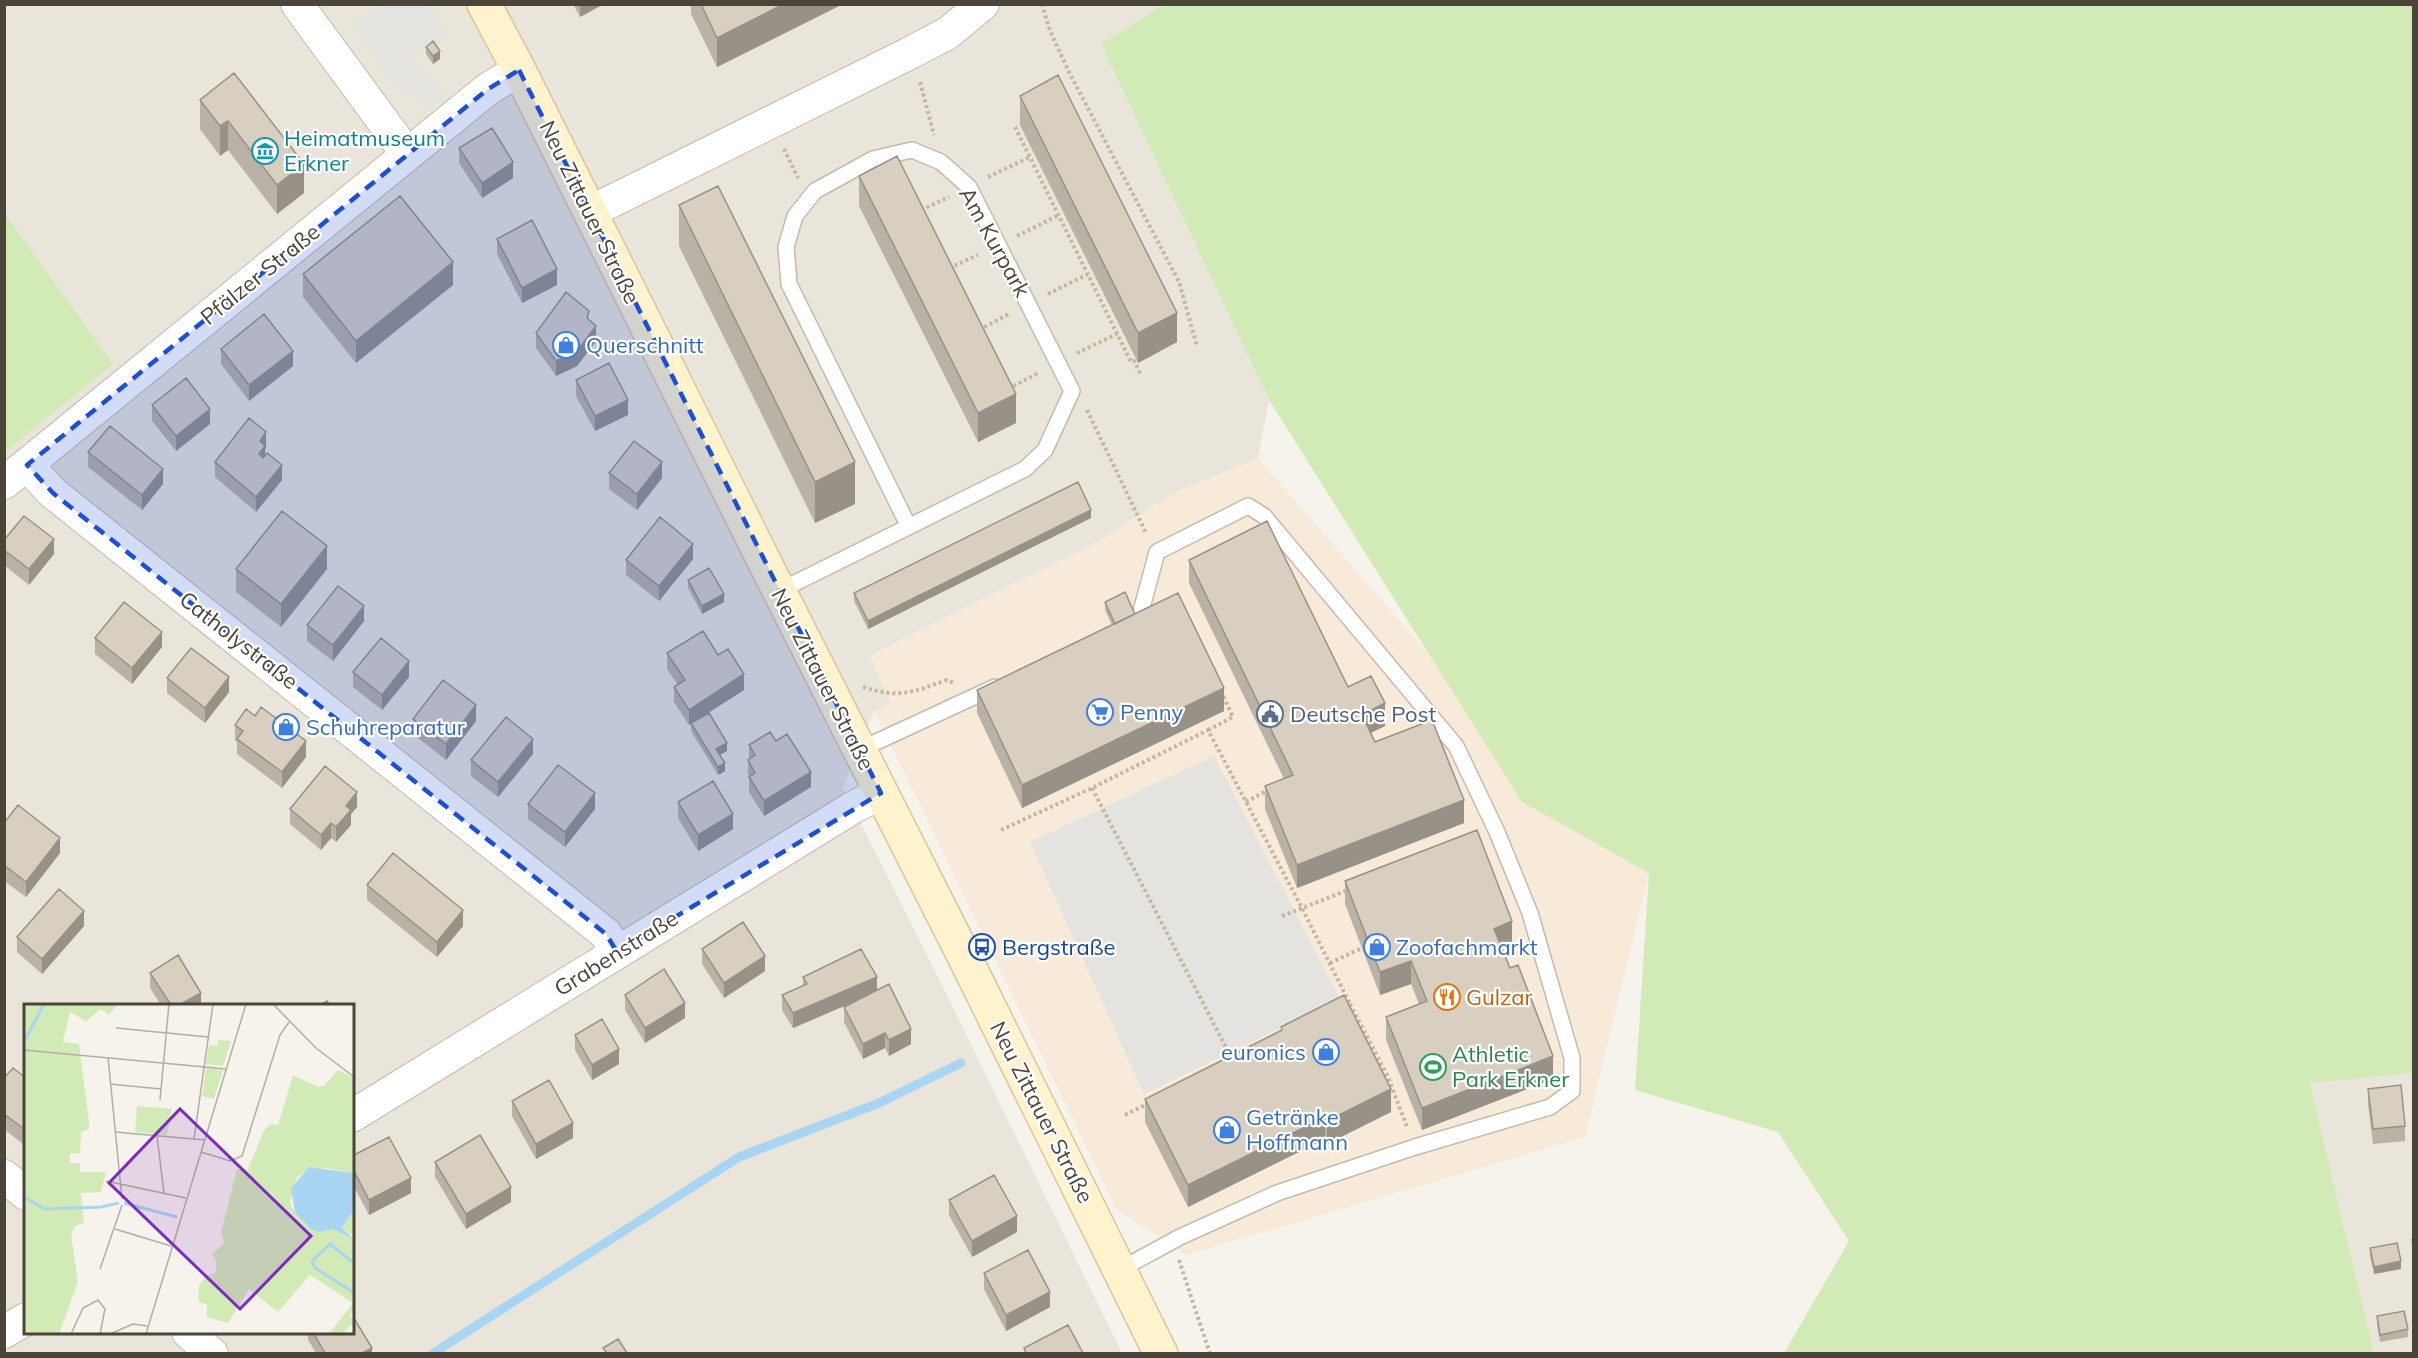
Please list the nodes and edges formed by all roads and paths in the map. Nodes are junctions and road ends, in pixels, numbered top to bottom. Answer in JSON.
{"nodes":[{"id":1,"x":297,"y":4,"type":"edge"},
{"id":2,"x":484,"y":4,"type":"edge"},
{"id":3,"x":983,"y":4,"type":"edge"},
{"id":4,"x":1042,"y":4,"type":"edge"},
{"id":5,"x":519,"y":70,"type":"junction"},
{"id":6,"x":919,"y":75,"type":"dead end"},
{"id":7,"x":1015,"y":127,"type":"dead end"},
{"id":8,"x":781,"y":143,"type":"dead end"},
{"id":9,"x":407,"y":154,"type":"junction"},
{"id":10,"x":941,"y":162,"type":"junction"},
{"id":11,"x":808,"y":200,"type":"junction"},
{"id":12,"x":590,"y":212,"type":"junction"},
{"id":13,"x":1197,"y":346,"type":"dead end"},
{"id":14,"x":1141,"y":375,"type":"dead end"},
{"id":15,"x":1084,"y":404,"type":"dead end"},
{"id":16,"x":16,"y":474,"type":"edge"},
{"id":17,"x":908,"y":525,"type":"junction"},
{"id":18,"x":1157,"y":552,"type":"junction"},
{"id":19,"x":779,"y":591,"type":"junction"},
{"id":20,"x":1114,"y":628,"type":"edge"},
{"id":21,"x":1006,"y":682,"type":"edge"},
{"id":22,"x":854,"y":685,"type":"dead end"},
{"id":23,"x":1219,"y":686,"type":"edge"},
{"id":24,"x":966,"y":701,"type":"junction"},
{"id":25,"x":1208,"y":730,"type":"junction"},
{"id":26,"x":859,"y":750,"type":"junction"},
{"id":27,"x":1275,"y":786,"type":"edge"},
{"id":28,"x":1092,"y":788,"type":"junction"},
{"id":29,"x":881,"y":793,"type":"junction"},
{"id":30,"x":1245,"y":802,"type":"junction"},
{"id":31,"x":1001,"y":830,"type":"dead end"},
{"id":32,"x":1356,"y":887,"type":"edge"},
{"id":33,"x":1302,"y":908,"type":"junction"},
{"id":34,"x":1282,"y":916,"type":"dead end"},
{"id":35,"x":1362,"y":948,"type":"edge"},
{"id":36,"x":617,"y":952,"type":"junction"},
{"id":37,"x":1330,"y":963,"type":"junction"},
{"id":38,"x":1350,"y":1004,"type":"junction"},
{"id":39,"x":1340,"y":1010,"type":"edge"},
{"id":40,"x":1223,"y":1066,"type":"edge"},
{"id":41,"x":1154,"y":1101,"type":"edge"},
{"id":42,"x":354,"y":1115,"type":"edge"},
{"id":43,"x":1125,"y":1115,"type":"dead end"},
{"id":44,"x":1415,"y":1147,"type":"junction"},
{"id":45,"x":4,"y":1176,"type":"edge"},
{"id":46,"x":24,"y":1192,"type":"edge"},
{"id":47,"x":1177,"y":1239,"type":"junction"},
{"id":48,"x":1121,"y":1269,"type":"junction"},
{"id":49,"x":24,"y":1320,"type":"edge"},
{"id":50,"x":4,"y":1332,"type":"edge"},
{"id":51,"x":190,"y":1334,"type":"edge"},
{"id":52,"x":212,"y":1353,"type":"edge"},
{"id":53,"x":1161,"y":1353,"type":"edge"},
{"id":54,"x":1210,"y":1353,"type":"edge"}],
"edges":[{"from":1,"to":9,"type":"street"},
{"from":2,"to":5,"type":"main road","name":"Neu Zittauer Straße"},
{"from":3,"to":12,"type":"street"},
{"from":4,"to":13,"type":"path"},
{"from":5,"to":9,"type":"street","name":"Pfälzer Straße"},
{"from":5,"to":12,"type":"main road","name":"Neu Zittauer Straße"},
{"from":6,"to":10,"type":"path"},
{"from":7,"to":14,"type":"path"},
{"from":8,"to":11,"type":"path"},
{"from":9,"to":16,"type":"street","name":"Pfälzer Straße"},
{"from":10,"to":11,"type":"lane","name":"Am Kurpark"},
{"from":10,"to":17,"type":"lane","name":"Am Kurpark"},
{"from":11,"to":17,"type":"lane","name":"Am Kurpark"},
{"from":12,"to":19,"type":"main road","name":"Neu Zittauer Straße"},
{"from":15,"to":18,"type":"path"},
{"from":16,"to":36,"type":"street","name":"Catholystraße"},
{"from":17,"to":19,"type":"lane","name":"Am Kurpark"},
{"from":18,"to":20,"type":"lane"},
{"from":18,"to":44,"type":"lane"},
{"from":19,"to":26,"type":"main road","name":"Neu Zittauer Straße"},
{"from":21,"to":24,"type":"lane"},
{"from":22,"to":24,"type":"path"},
{"from":23,"to":25,"type":"path"},
{"from":24,"to":26,"type":"lane"},
{"from":25,"to":28,"type":"path"},
{"from":25,"to":30,"type":"path"},
{"from":26,"to":29,"type":"main road","name":"Neu Zittauer Straße"},
{"from":27,"to":30,"type":"path"},
{"from":28,"to":31,"type":"path"},
{"from":28,"to":40,"type":"path"},
{"from":29,"to":36,"type":"street","name":"Grabenstraße"},
{"from":29,"to":48,"type":"main road","name":"Neu Zittauer Straße"},
{"from":30,"to":33,"type":"path"},
{"from":32,"to":33,"type":"path"},
{"from":33,"to":34,"type":"path"},
{"from":33,"to":37,"type":"path"},
{"from":35,"to":37,"type":"path"},
{"from":36,"to":42,"type":"street","name":"Grabenstraße"},
{"from":37,"to":38,"type":"path"},
{"from":38,"to":39,"type":"path"},
{"from":38,"to":44,"type":"path"},
{"from":41,"to":43,"type":"path"},
{"from":44,"to":47,"type":"lane"},
{"from":45,"to":46,"type":"street"},
{"from":47,"to":48,"type":"lane"},
{"from":47,"to":54,"type":"path"},
{"from":48,"to":53,"type":"main road","name":"Neu Zittauer Straße"},
{"from":49,"to":50,"type":"street"},
{"from":51,"to":52,"type":"street"}]}
